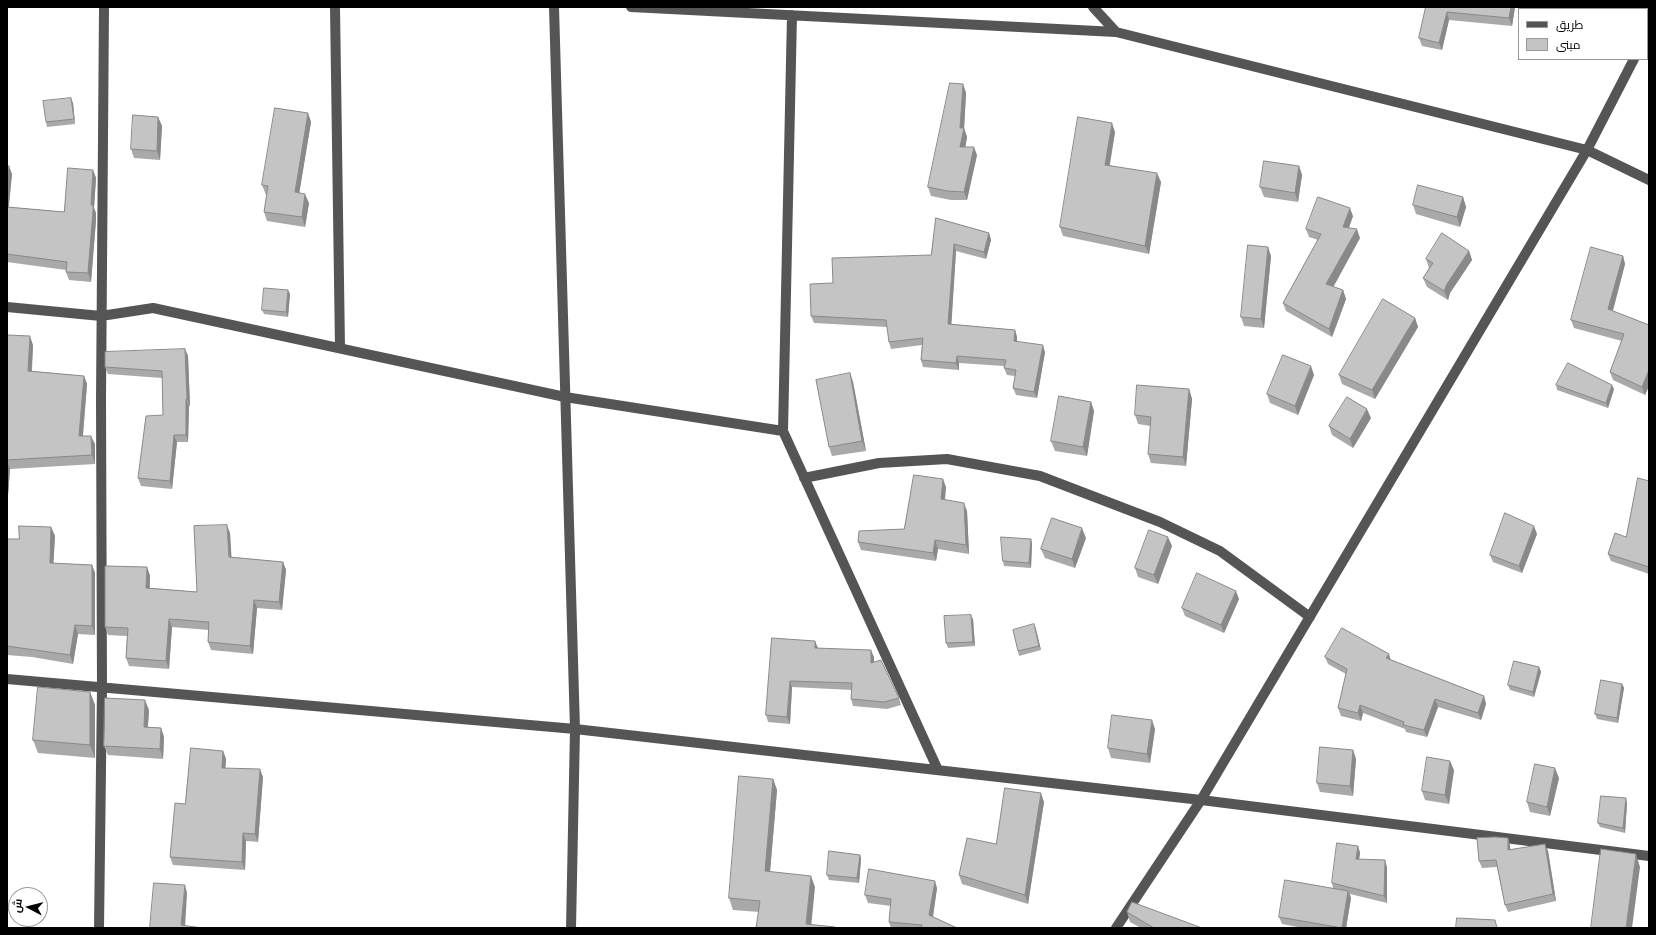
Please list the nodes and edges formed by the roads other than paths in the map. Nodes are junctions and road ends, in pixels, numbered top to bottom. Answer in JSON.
{"nodes":[{"id":1,"x":104,"y":7,"type":"edge"},
{"id":2,"x":335,"y":7,"type":"edge"},
{"id":3,"x":554,"y":7,"type":"edge"},
{"id":4,"x":631,"y":7,"type":"edge"},
{"id":5,"x":1093,"y":7,"type":"edge"},
{"id":6,"x":792,"y":15,"type":"junction"},
{"id":7,"x":1116,"y":32,"type":"junction"},
{"id":8,"x":1633,"y":60,"type":"edge"},
{"id":9,"x":1587,"y":150,"type":"junction"},
{"id":10,"x":1649,"y":180,"type":"edge"},
{"id":11,"x":7,"y":307,"type":"edge"},
{"id":12,"x":101,"y":316,"type":"junction"},
{"id":13,"x":340,"y":348,"type":"junction"},
{"id":14,"x":565,"y":396,"type":"junction"},
{"id":15,"x":783,"y":431,"type":"junction"},
{"id":16,"x":804,"y":478,"type":"junction"},
{"id":17,"x":1310,"y":617,"type":"junction"},
{"id":18,"x":7,"y":679,"type":"edge"},
{"id":19,"x":102,"y":688,"type":"junction"},
{"id":20,"x":575,"y":729,"type":"junction"},
{"id":21,"x":938,"y":770,"type":"junction"},
{"id":22,"x":1201,"y":800,"type":"junction"},
{"id":23,"x":1649,"y":856,"type":"edge"},
{"id":24,"x":99,"y":928,"type":"edge"},
{"id":25,"x":571,"y":928,"type":"edge"},
{"id":26,"x":1116,"y":928,"type":"edge"}],
"edges":[{"from":1,"to":12,"type":"street"},
{"from":2,"to":13,"type":"street"},
{"from":3,"to":14,"type":"street"},
{"from":4,"to":6,"type":"street"},
{"from":5,"to":7,"type":"street"},
{"from":6,"to":7,"type":"street"},
{"from":6,"to":15,"type":"street"},
{"from":7,"to":9,"type":"street"},
{"from":8,"to":9,"type":"street"},
{"from":9,"to":10,"type":"street"},
{"from":9,"to":17,"type":"street"},
{"from":11,"to":12,"type":"street"},
{"from":12,"to":13,"type":"street"},
{"from":12,"to":19,"type":"street"},
{"from":13,"to":14,"type":"street"},
{"from":14,"to":15,"type":"street"},
{"from":14,"to":20,"type":"street"},
{"from":15,"to":16,"type":"street"},
{"from":16,"to":17,"type":"street"},
{"from":16,"to":21,"type":"street"},
{"from":17,"to":22,"type":"street"},
{"from":18,"to":19,"type":"street"},
{"from":19,"to":20,"type":"street"},
{"from":19,"to":24,"type":"street"},
{"from":20,"to":21,"type":"street"},
{"from":20,"to":25,"type":"street"},
{"from":21,"to":22,"type":"street"},
{"from":22,"to":23,"type":"street"},
{"from":22,"to":26,"type":"street"}]}
